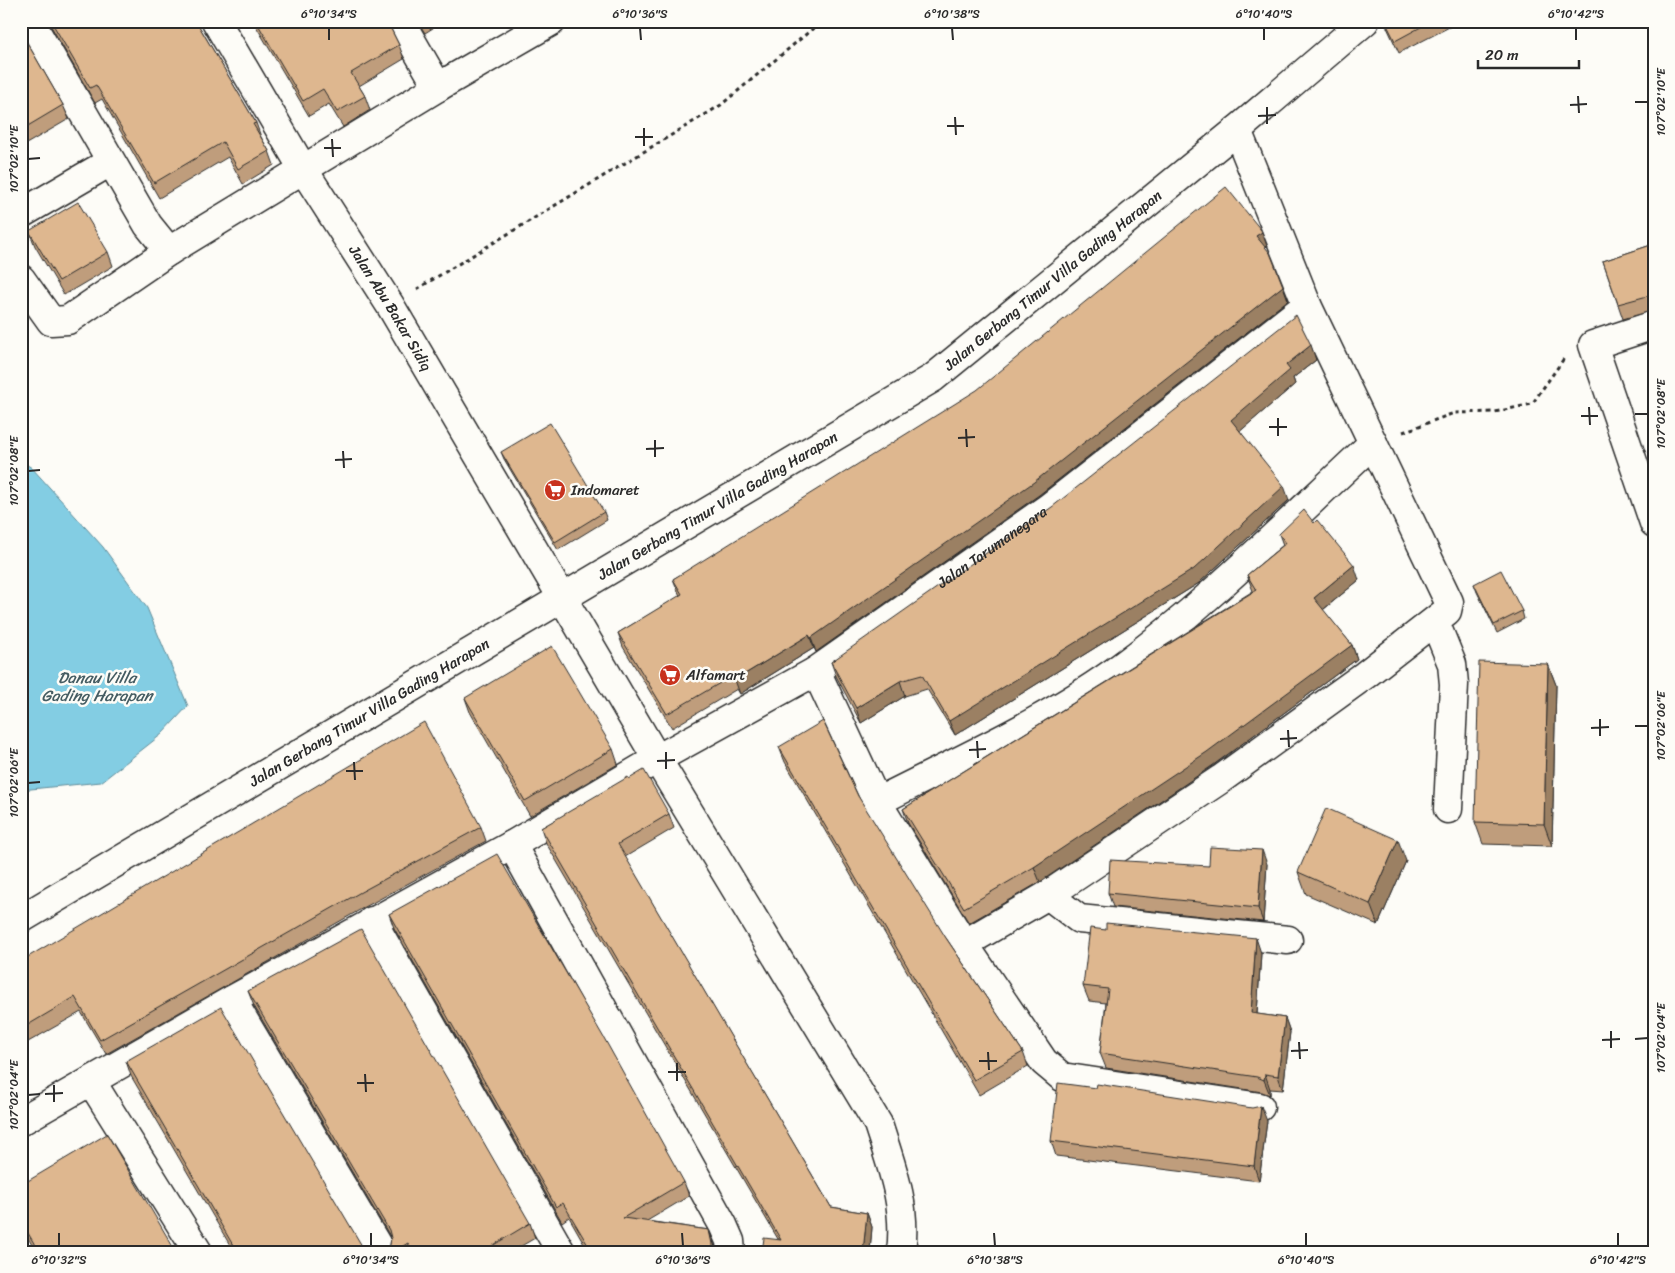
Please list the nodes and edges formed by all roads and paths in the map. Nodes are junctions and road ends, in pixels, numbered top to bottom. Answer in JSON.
{"nodes":[{"id":1,"x":30,"y":21,"type":"edge"},
{"id":2,"x":216,"y":21,"type":"edge"},
{"id":3,"x":400,"y":21,"type":"edge"},
{"id":4,"x":552,"y":21,"type":"edge"},
{"id":5,"x":822,"y":21,"type":"edge"},
{"id":6,"x":1365,"y":21,"type":"edge"},
{"id":7,"x":438,"y":87,"type":"junction"},
{"id":8,"x":1237,"y":130,"type":"junction"},
{"id":9,"x":110,"y":162,"type":"junction"},
{"id":10,"x":302,"y":169,"type":"junction"},
{"id":11,"x":21,"y":214,"type":"edge"},
{"id":12,"x":169,"y":251,"type":"junction"},
{"id":13,"x":21,"y":279,"type":"edge"},
{"id":14,"x":390,"y":305,"type":"junction"},
{"id":15,"x":1307,"y":305,"type":"junction"},
{"id":16,"x":1654,"y":325,"type":"edge"},
{"id":17,"x":1593,"y":345,"type":"junction"},
{"id":18,"x":1373,"y":443,"type":"junction"},
{"id":19,"x":1654,"y":523,"type":"edge"},
{"id":20,"x":564,"y":597,"type":"junction"},
{"id":21,"x":1435,"y":622,"type":"junction"},
{"id":22,"x":816,"y":671,"type":"junction"},
{"id":23,"x":657,"y":759,"type":"junction"},
{"id":24,"x":878,"y":802,"type":"junction"},
{"id":25,"x":1448,"y":809,"type":"dead end"},
{"id":26,"x":512,"y":846,"type":"junction"},
{"id":27,"x":1048,"y":895,"type":"junction"},
{"id":28,"x":21,"y":920,"type":"edge"},
{"id":29,"x":372,"y":921,"type":"junction"},
{"id":30,"x":1288,"y":940,"type":"dead end"},
{"id":31,"x":964,"y":944,"type":"junction"},
{"id":32,"x":232,"y":1000,"type":"junction"},
{"id":33,"x":91,"y":1082,"type":"junction"},
{"id":34,"x":1260,"y":1107,"type":"edge"},
{"id":35,"x":21,"y":1121,"type":"edge"},
{"id":36,"x":198,"y":1252,"type":"edge"},
{"id":37,"x":381,"y":1252,"type":"edge"},
{"id":38,"x":561,"y":1252,"type":"edge"},
{"id":39,"x":731,"y":1252,"type":"edge"},
{"id":40,"x":901,"y":1252,"type":"edge"}],
"edges":[{"from":1,"to":9,"type":"street"},
{"from":2,"to":10,"type":"street","name":"Jalan Abu Bakar Sidiq"},
{"from":3,"to":7,"type":"street"},
{"from":4,"to":7,"type":"street"},
{"from":5,"to":14,"type":"path"},
{"from":6,"to":8,"type":"street","name":"Jalan Gerbang Timur Villa Gading Harapan"},
{"from":7,"to":10,"type":"street"},
{"from":8,"to":15,"type":"street"},
{"from":8,"to":20,"type":"street","name":"Jalan Gerbang Timur Villa Gading Harapan"},
{"from":9,"to":11,"type":"street"},
{"from":9,"to":12,"type":"street"},
{"from":10,"to":12,"type":"street"},
{"from":10,"to":14,"type":"street","name":"Jalan Abu Bakar Sidiq"},
{"from":12,"to":13,"type":"street"},
{"from":14,"to":20,"type":"street","name":"Jalan Abu Bakar Sidiq"},
{"from":15,"to":18,"type":"street"},
{"from":15,"to":22,"type":"street","name":"Jalan Tarumanegara"},
{"from":16,"to":17,"type":"street"},
{"from":17,"to":18,"type":"path"},
{"from":17,"to":19,"type":"street"},
{"from":18,"to":21,"type":"street"},
{"from":18,"to":24,"type":"street"},
{"from":20,"to":23,"type":"street","name":"Jalan Abu Bakar Sidiq"},
{"from":20,"to":28,"type":"street","name":"Jalan Gerbang Timur Villa Gading Harapan"},
{"from":21,"to":25,"type":"street"},
{"from":21,"to":27,"type":"street"},
{"from":22,"to":23,"type":"street","name":"Jalan Tarumanegara"},
{"from":22,"to":24,"type":"street"},
{"from":23,"to":26,"type":"street","name":"Jalan Tarumanegara"},
{"from":23,"to":40,"type":"street","name":"Jalan Abu Bakar Sidiq"},
{"from":24,"to":31,"type":"street"},
{"from":26,"to":29,"type":"street","name":"Jalan Tarumanegara"},
{"from":26,"to":39,"type":"street"},
{"from":27,"to":30,"type":"street"},
{"from":27,"to":31,"type":"street"},
{"from":29,"to":32,"type":"street","name":"Jalan Tarumanegara"},
{"from":29,"to":38,"type":"street"},
{"from":31,"to":34,"type":"street"},
{"from":32,"to":33,"type":"street","name":"Jalan Tarumanegara"},
{"from":32,"to":37,"type":"street"},
{"from":33,"to":35,"type":"street","name":"Jalan Tarumanegara"},
{"from":33,"to":36,"type":"street"}]}
